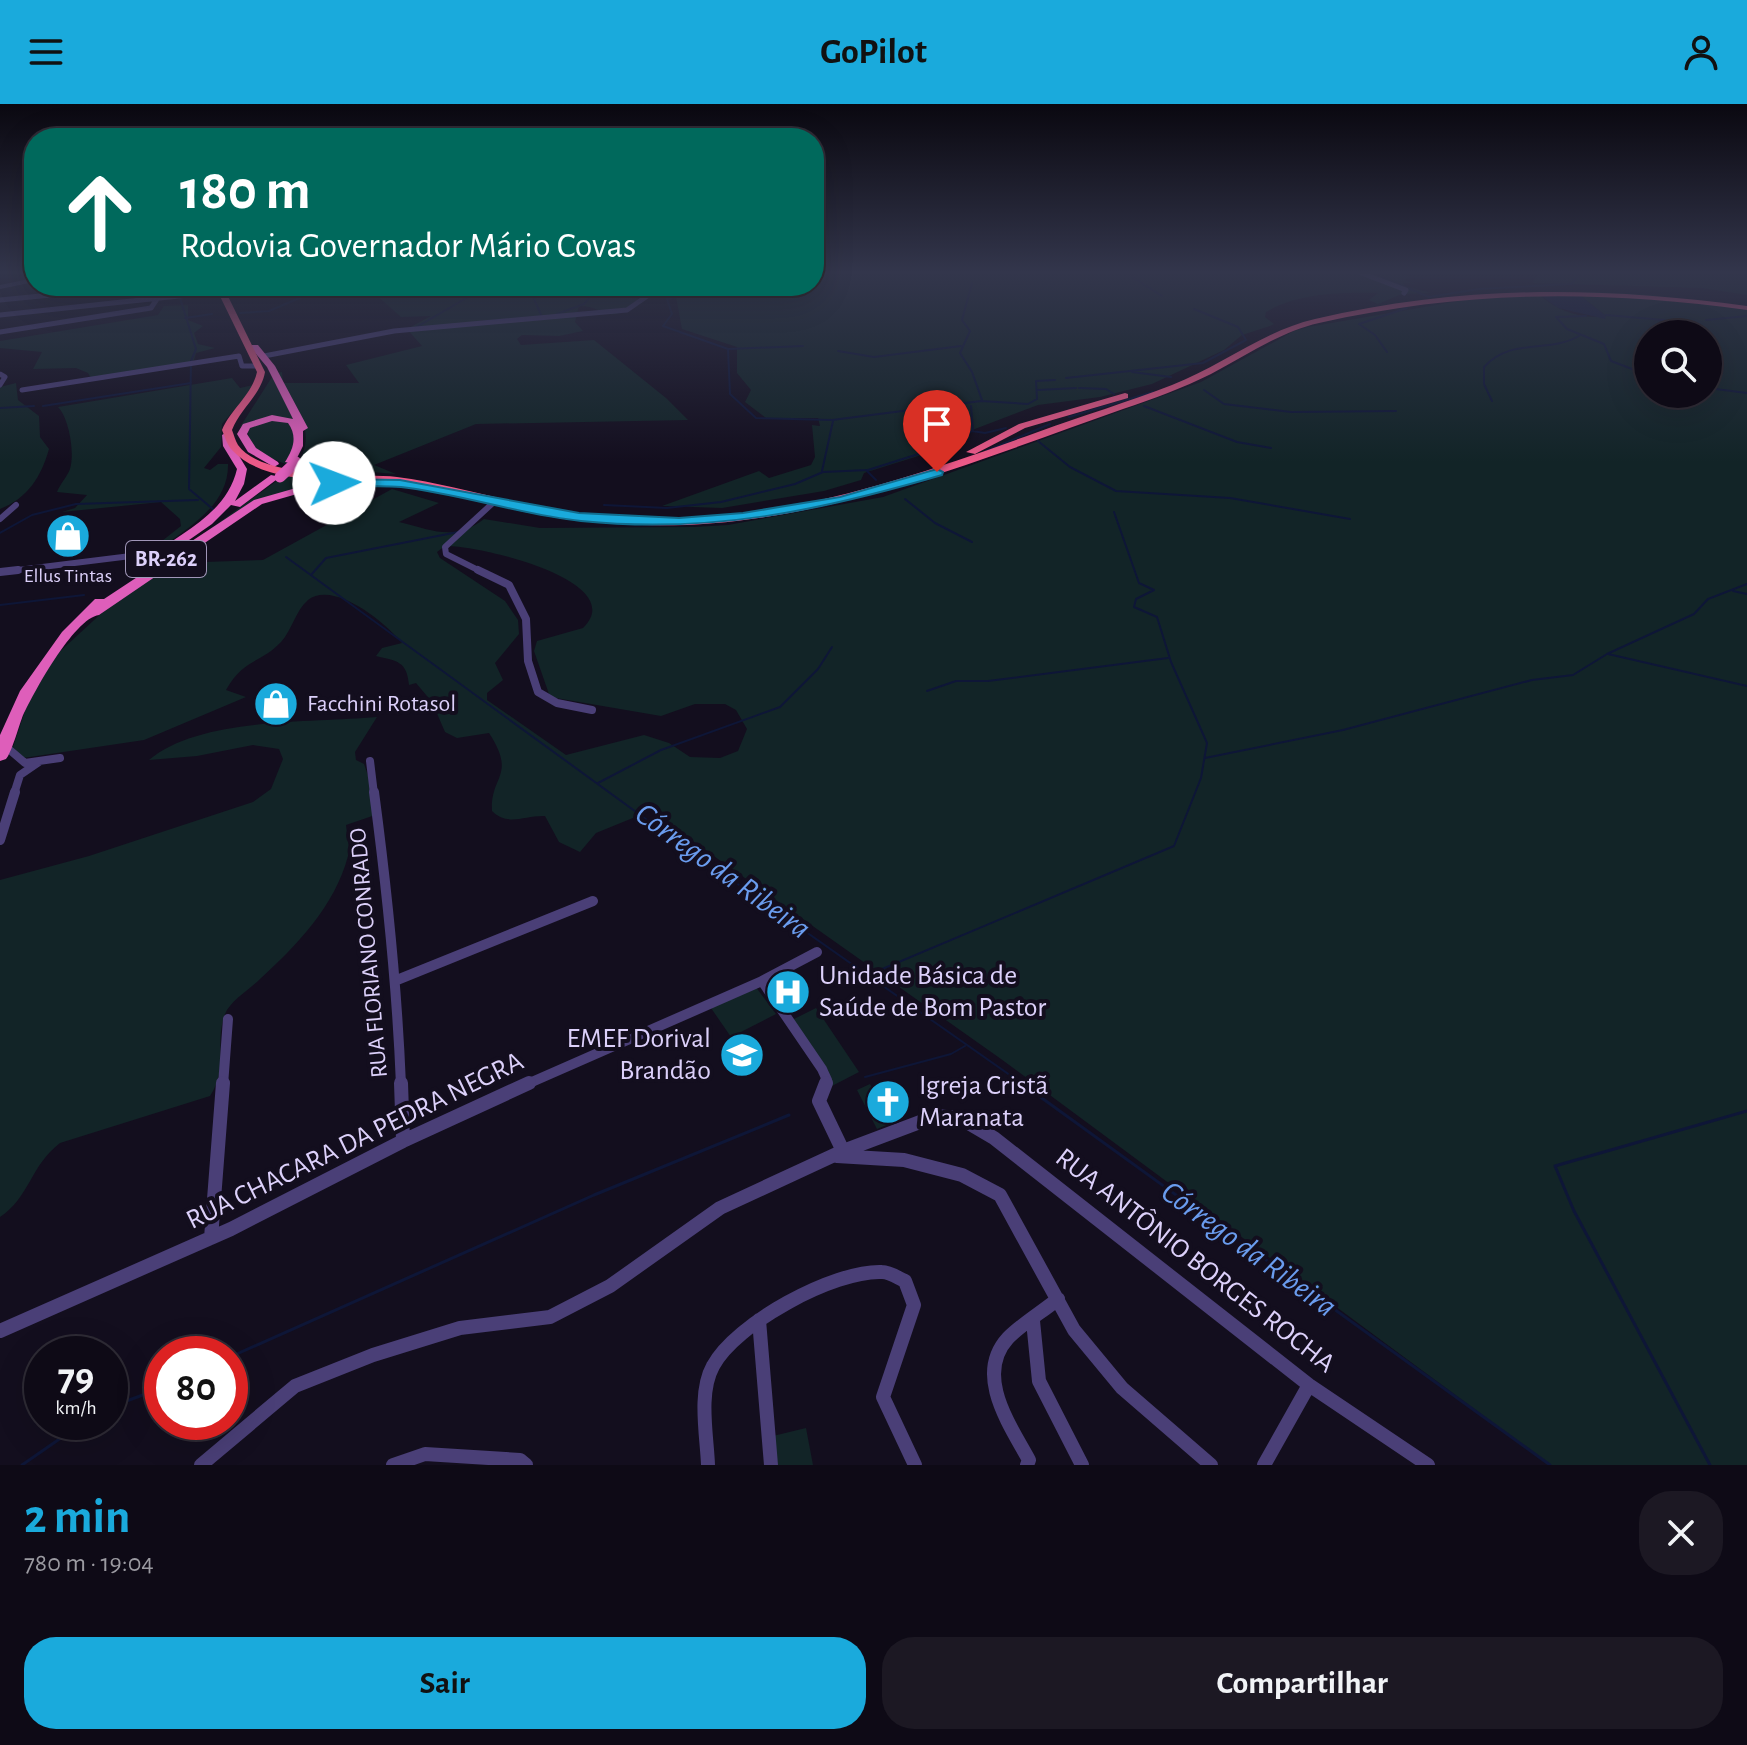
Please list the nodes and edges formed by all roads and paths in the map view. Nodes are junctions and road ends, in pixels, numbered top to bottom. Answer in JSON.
{"nodes":[{"id":1,"x":243,"y":335,"type":"edge"},
{"id":2,"x":246,"y":335,"type":"edge"},
{"id":3,"x":378,"y":335,"type":"edge"},
{"id":4,"x":1272,"y":335,"type":"edge"},
{"id":5,"x":1284,"y":335,"type":"edge"},
{"id":6,"x":233,"y":336,"type":"dead end"},
{"id":7,"x":253,"y":351,"type":"junction"},
{"id":8,"x":261,"y":361,"type":"junction"},
{"id":9,"x":0,"y":374,"type":"edge"},
{"id":10,"x":57,"y":384,"type":"junction"},
{"id":11,"x":0,"y":385,"type":"edge"},
{"id":12,"x":22,"y":390,"type":"dead end"},
{"id":13,"x":58,"y":393,"type":"dead end"},
{"id":14,"x":1096,"y":402,"type":"junction"},
{"id":15,"x":1114,"y":408,"type":"junction"},
{"id":16,"x":1007,"y":432,"type":"junction"},
{"id":17,"x":227,"y":435,"type":"junction"},
{"id":18,"x":1027,"y":440,"type":"junction"},
{"id":19,"x":293,"y":462,"type":"junction"},
{"id":20,"x":277,"y":472,"type":"junction"},
{"id":21,"x":472,"y":496,"type":"junction"},
{"id":22,"x":495,"y":501,"type":"junction"},
{"id":23,"x":16,"y":505,"type":"dead end"},
{"id":24,"x":0,"y":519,"type":"edge"},
{"id":25,"x":163,"y":552,"type":"junction"},
{"id":26,"x":0,"y":572,"type":"edge"},
{"id":27,"x":94,"y":612,"type":"junction"},
{"id":28,"x":71,"y":628,"type":"junction"},
{"id":29,"x":56,"y":646,"type":"junction"},
{"id":30,"x":592,"y":710,"type":"dead end"},
{"id":31,"x":2,"y":750,"type":"edge"},
{"id":32,"x":60,"y":758,"type":"dead end"},
{"id":33,"x":370,"y":761,"type":"dead end"},
{"id":34,"x":39,"y":762,"type":"junction"},
{"id":35,"x":0,"y":840,"type":"edge"},
{"id":36,"x":593,"y":901,"type":"dead end"},
{"id":37,"x":817,"y":952,"type":"dead end"},
{"id":38,"x":397,"y":980,"type":"junction"},
{"id":39,"x":762,"y":981,"type":"junction"},
{"id":40,"x":228,"y":1019,"type":"dead end"},
{"id":41,"x":403,"y":1141,"type":"junction"},
{"id":42,"x":840,"y":1154,"type":"junction"},
{"id":43,"x":211,"y":1238,"type":"junction"},
{"id":44,"x":1058,"y":1299,"type":"junction"},
{"id":45,"x":759,"y":1320,"type":"junction"},
{"id":46,"x":1033,"y":1321,"type":"junction"},
{"id":47,"x":0,"y":1331,"type":"edge"},
{"id":48,"x":1309,"y":1385,"type":"junction"},
{"id":49,"x":201,"y":1465,"type":"edge"},
{"id":50,"x":393,"y":1465,"type":"edge"},
{"id":51,"x":526,"y":1465,"type":"edge"},
{"id":52,"x":708,"y":1465,"type":"edge"},
{"id":53,"x":771,"y":1465,"type":"edge"},
{"id":54,"x":915,"y":1465,"type":"edge"},
{"id":55,"x":1027,"y":1465,"type":"edge"},
{"id":56,"x":1082,"y":1465,"type":"edge"},
{"id":57,"x":1211,"y":1465,"type":"edge"},
{"id":58,"x":1264,"y":1465,"type":"edge"},
{"id":59,"x":1428,"y":1465,"type":"edge"}],
"edges":[{"from":1,"to":7,"type":"highway"},
{"from":2,"to":7,"type":"highway"},
{"from":3,"to":8,"type":"street"},
{"from":4,"to":14,"type":"highway"},
{"from":5,"to":15,"type":"highway"},
{"from":6,"to":7,"type":"highway"},
{"from":7,"to":8,"type":"highway"},
{"from":7,"to":20,"type":"highway"},
{"from":8,"to":10,"type":"street"},
{"from":8,"to":17,"type":"highway"},
{"from":8,"to":19,"type":"highway"},
{"from":9,"to":11,"type":"street"},
{"from":10,"to":12,"type":"street"},
{"from":10,"to":13,"type":"street"},
{"from":14,"to":15,"type":"highway"},
{"from":14,"to":16,"type":"highway"},
{"from":15,"to":18,"type":"highway"},
{"from":16,"to":18,"type":"highway"},
{"from":16,"to":20,"type":"highway"},
{"from":17,"to":21,"type":"highway"},
{"from":17,"to":25,"type":"highway","number":"BR-262"},
{"from":18,"to":22,"type":"highway"},
{"from":19,"to":20,"type":"highway","number":"BR-262","bridge":true},
{"from":19,"to":20,"type":"highway"},
{"from":20,"to":27,"type":"highway","number":"BR-262"},
{"from":20,"to":28,"type":"highway","number":"BR-262"},
{"from":21,"to":22,"type":"highway"},
{"from":21,"to":27,"type":"highway","number":"BR-262"},
{"from":22,"to":30,"type":"street"},
{"from":23,"to":24,"type":"street"},
{"from":25,"to":26,"type":"street"},
{"from":25,"to":28,"type":"highway","number":"BR-262"},
{"from":27,"to":29,"type":"highway","number":"BR-262"},
{"from":28,"to":29,"type":"highway","number":"BR-262"},
{"from":29,"to":31,"type":"highway","number":"BR-262"},
{"from":31,"to":34,"type":"street"},
{"from":32,"to":34,"type":"street"},
{"from":33,"to":38,"type":"street","name":"RUA FLORIANO CONRADO"},
{"from":34,"to":35,"type":"street"},
{"from":36,"to":38,"type":"street"},
{"from":37,"to":39,"type":"street","name":"RUA CHACARA DA PEDRA NEGRA"},
{"from":38,"to":41,"type":"street","name":"RUA FLORIANO CONRADO"},
{"from":39,"to":41,"type":"street","name":"RUA CHACARA DA PEDRA NEGRA"},
{"from":39,"to":42,"type":"street"},
{"from":40,"to":43,"type":"street"},
{"from":41,"to":43,"type":"street","name":"RUA CHACARA DA PEDRA NEGRA"},
{"from":42,"to":44,"type":"street"},
{"from":42,"to":48,"type":"street","name":"RUA ANTÔNIO BORGES ROCHA"},
{"from":42,"to":49,"type":"street","name":"RUA ANTÔNIO BORGES ROCHA"},
{"from":43,"to":47,"type":"street","name":"RUA CHACARA DA PEDRA NEGRA"},
{"from":44,"to":46,"type":"street"},
{"from":44,"to":57,"type":"street"},
{"from":45,"to":52,"type":"street"},
{"from":45,"to":53,"type":"street"},
{"from":45,"to":54,"type":"street"},
{"from":46,"to":55,"type":"street"},
{"from":46,"to":56,"type":"street"},
{"from":48,"to":58,"type":"street"},
{"from":48,"to":59,"type":"street","name":"RUA ANTÔNIO BORGES ROCHA"},
{"from":50,"to":51,"type":"street"}]}
